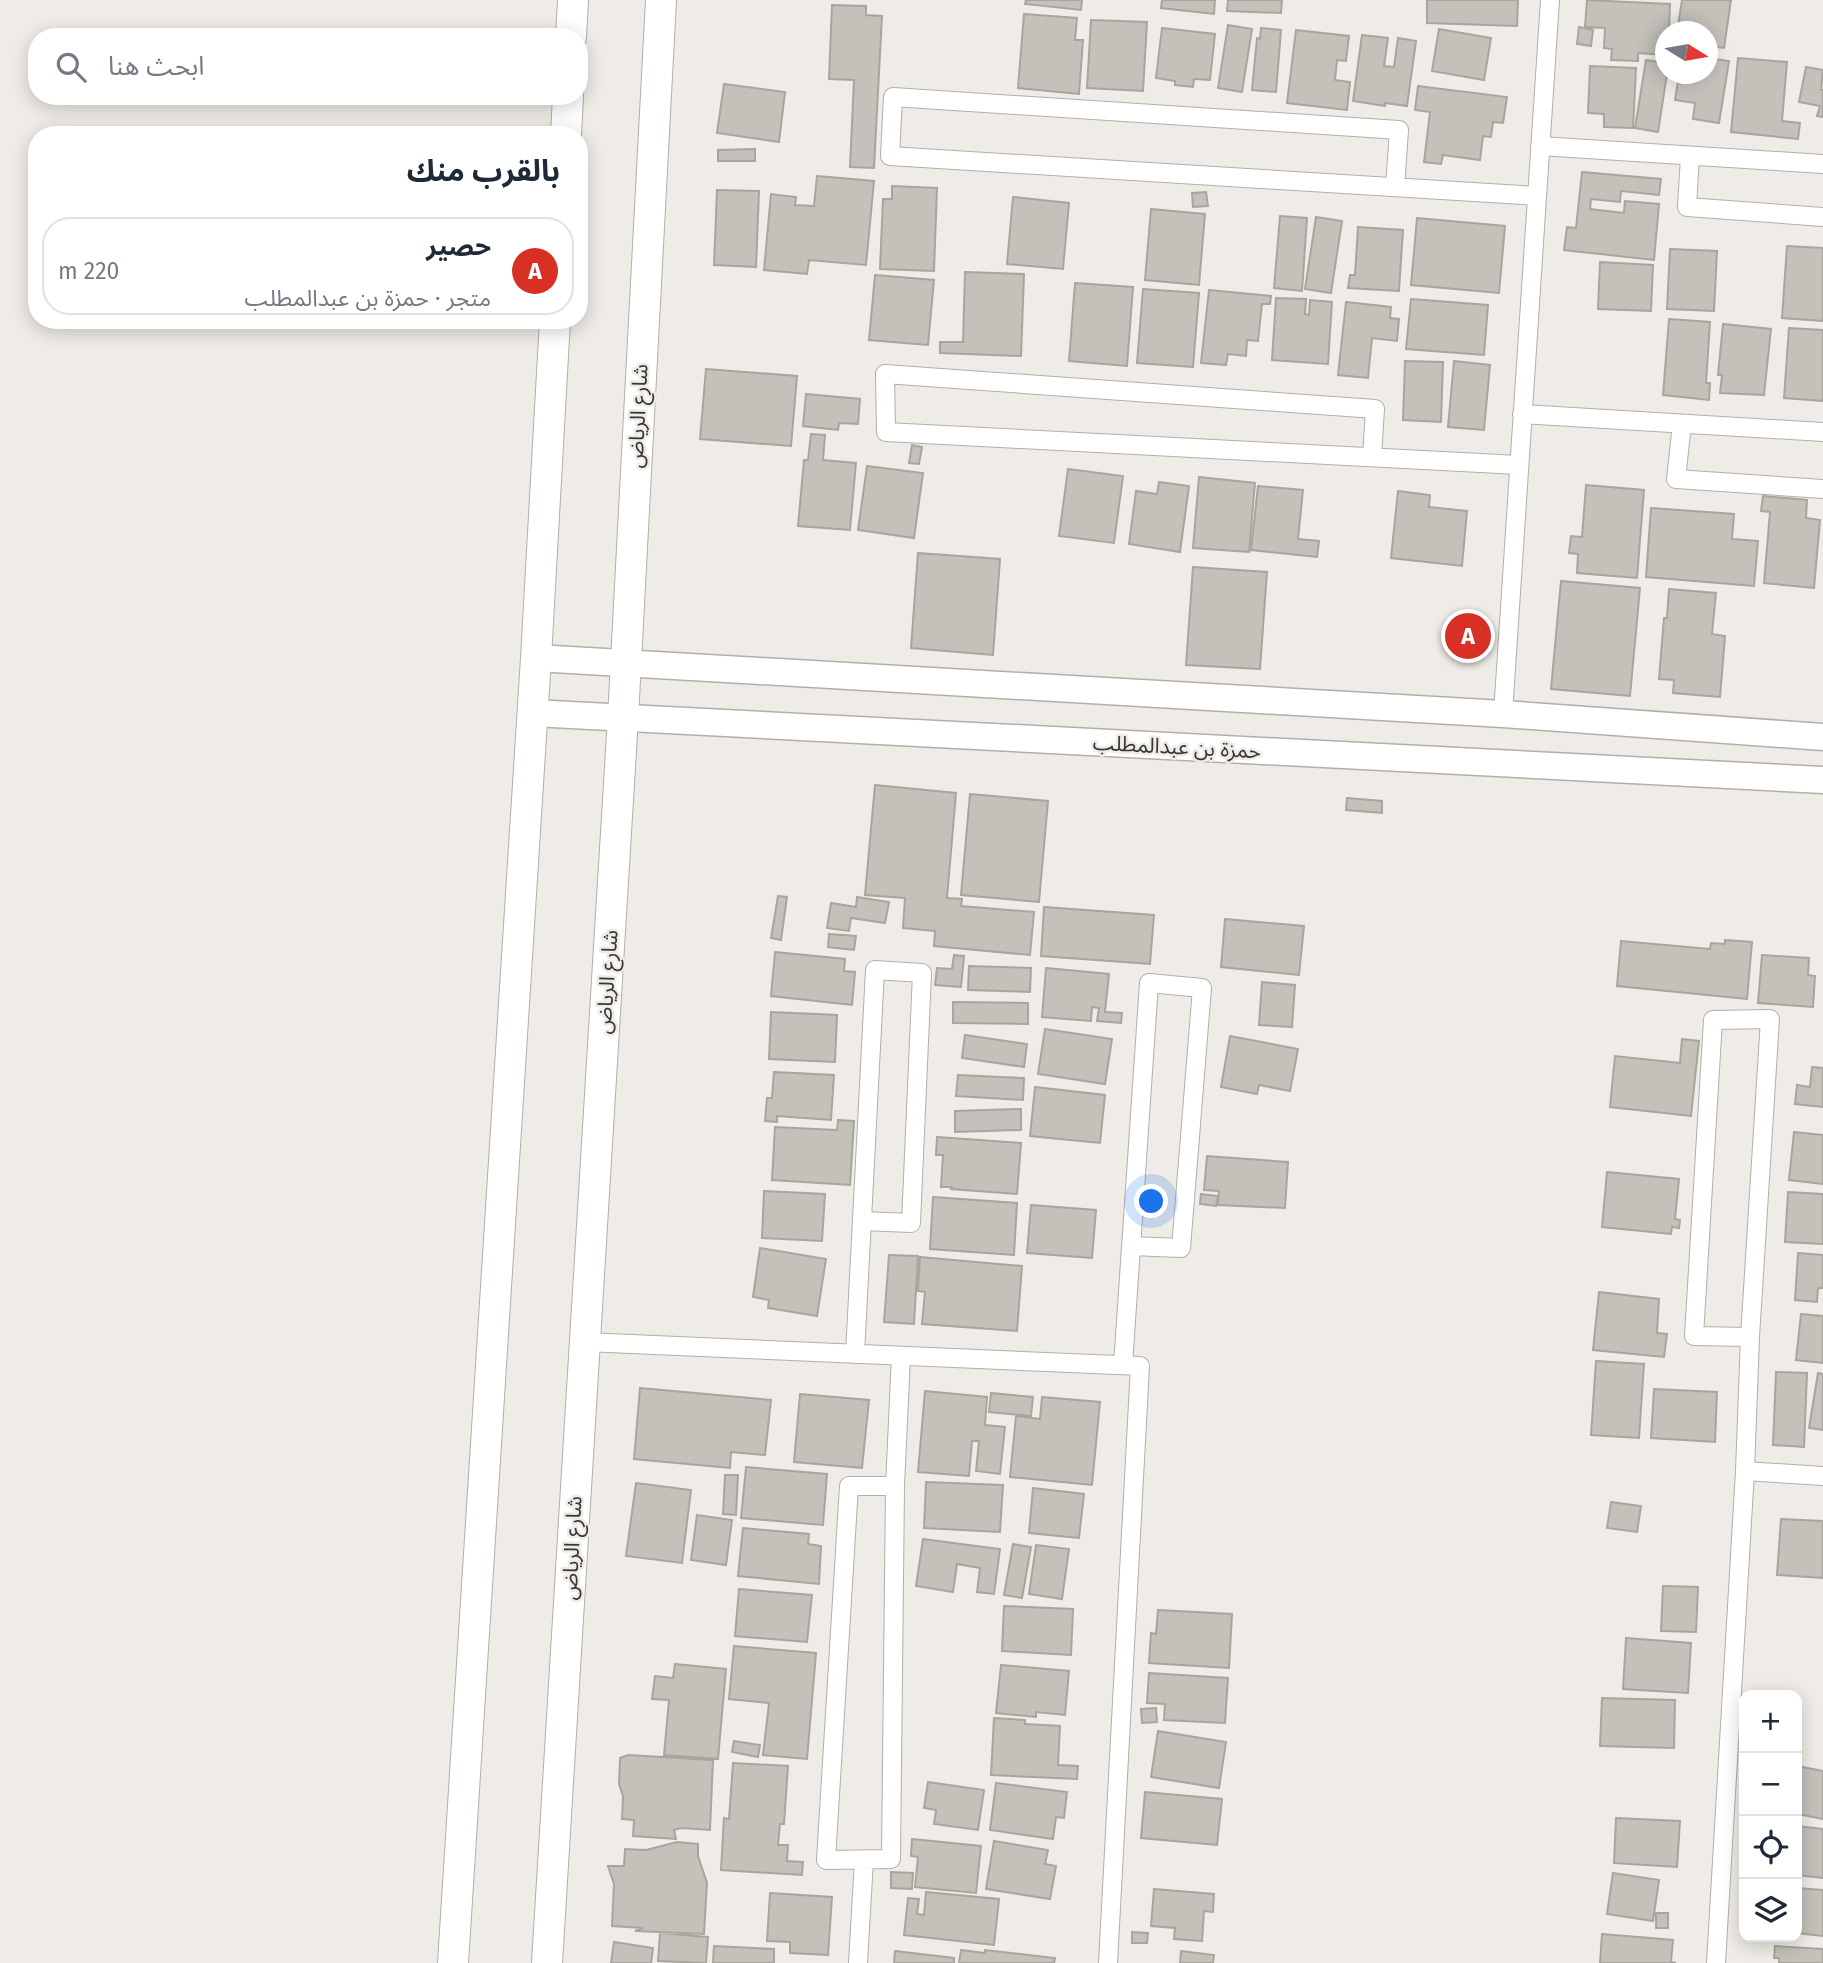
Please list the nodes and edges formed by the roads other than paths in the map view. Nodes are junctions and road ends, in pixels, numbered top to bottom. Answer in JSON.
{"nodes":[{"id":1,"x":573,"y":0,"type":"edge"},
{"id":2,"x":661,"y":0,"type":"edge"},
{"id":3,"x":1550,"y":0,"type":"edge"},
{"id":4,"x":571,"y":28,"type":"edge"},
{"id":5,"x":568,"y":105,"type":"edge"},
{"id":6,"x":566,"y":126,"type":"edge"},
{"id":7,"x":1540,"y":146,"type":"junction"},
{"id":8,"x":1690,"y":156,"type":"junction"},
{"id":9,"x":1823,"y":164,"type":"edge"},
{"id":10,"x":1395,"y":187,"type":"junction"},
{"id":11,"x":1537,"y":196,"type":"junction"},
{"id":12,"x":1823,"y":217,"type":"edge"},
{"id":13,"x":554,"y":329,"type":"edge"},
{"id":14,"x":1522,"y":414,"type":"junction"},
{"id":15,"x":1682,"y":424,"type":"junction"},
{"id":16,"x":1823,"y":432,"type":"edge"},
{"id":17,"x":1372,"y":457,"type":"junction"},
{"id":18,"x":1519,"y":465,"type":"junction"},
{"id":19,"x":1823,"y":489,"type":"edge"},
{"id":20,"x":536,"y":658,"type":"junction"},
{"id":21,"x":625,"y":663,"type":"junction"},
{"id":22,"x":532,"y":713,"type":"junction"},
{"id":23,"x":1503,"y":715,"type":"junction"},
{"id":24,"x":623,"y":718,"type":"junction"},
{"id":25,"x":1823,"y":737,"type":"edge"},
{"id":26,"x":1823,"y":780,"type":"edge"},
{"id":27,"x":862,"y":1221,"type":"junction"},
{"id":28,"x":1131,"y":1247,"type":"junction"},
{"id":29,"x":1750,"y":1337,"type":"junction"},
{"id":30,"x":584,"y":1342,"type":"junction"},
{"id":31,"x":855,"y":1354,"type":"junction"},
{"id":32,"x":901,"y":1356,"type":"junction"},
{"id":33,"x":1123,"y":1365,"type":"junction"},
{"id":34,"x":1745,"y":1471,"type":"junction"},
{"id":35,"x":1823,"y":1476,"type":"edge"},
{"id":36,"x":895,"y":1486,"type":"junction"},
{"id":37,"x":864,"y":1860,"type":"junction"},
{"id":38,"x":453,"y":1963,"type":"edge"},
{"id":39,"x":547,"y":1963,"type":"edge"},
{"id":40,"x":858,"y":1963,"type":"edge"},
{"id":41,"x":1108,"y":1963,"type":"edge"},
{"id":42,"x":1716,"y":1963,"type":"edge"}],
"edges":[{"from":1,"to":4,"type":"main road"},
{"from":2,"to":21,"type":"main road","name":"شارع الرياض"},
{"from":3,"to":7,"type":"street"},
{"from":5,"to":6,"type":"main road"},
{"from":7,"to":8,"type":"street"},
{"from":7,"to":11,"type":"street"},
{"from":8,"to":9,"type":"street"},
{"from":8,"to":12,"type":"street"},
{"from":10,"to":10,"type":"street"},
{"from":10,"to":11,"type":"street"},
{"from":11,"to":14,"type":"street"},
{"from":13,"to":20,"type":"main road"},
{"from":14,"to":15,"type":"street"},
{"from":14,"to":18,"type":"street"},
{"from":15,"to":16,"type":"street"},
{"from":15,"to":19,"type":"street"},
{"from":17,"to":17,"type":"street"},
{"from":17,"to":18,"type":"street"},
{"from":18,"to":23,"type":"street"},
{"from":20,"to":21,"type":"street"},
{"from":20,"to":22,"type":"main road"},
{"from":21,"to":23,"type":"street"},
{"from":21,"to":24,"type":"main road","name":"شارع الرياض"},
{"from":22,"to":24,"type":"street","name":"حمزة بن عبدالمطلب"},
{"from":22,"to":38,"type":"main road"},
{"from":23,"to":25,"type":"street"},
{"from":24,"to":26,"type":"street","name":"حمزة بن عبدالمطلب"},
{"from":24,"to":30,"type":"main road","name":"شارع الرياض"},
{"from":27,"to":27,"type":"street"},
{"from":27,"to":31,"type":"street"},
{"from":28,"to":28,"type":"street"},
{"from":28,"to":33,"type":"street"},
{"from":29,"to":29,"type":"street"},
{"from":29,"to":34,"type":"street"},
{"from":30,"to":31,"type":"street"},
{"from":30,"to":39,"type":"main road","name":"شارع الرياض"},
{"from":31,"to":32,"type":"street"},
{"from":32,"to":33,"type":"street"},
{"from":32,"to":36,"type":"street"},
{"from":33,"to":41,"type":"street"},
{"from":34,"to":35,"type":"street"},
{"from":34,"to":42,"type":"street"},
{"from":36,"to":37,"type":"street"},
{"from":36,"to":37,"type":"street"},
{"from":37,"to":40,"type":"street"}]}
